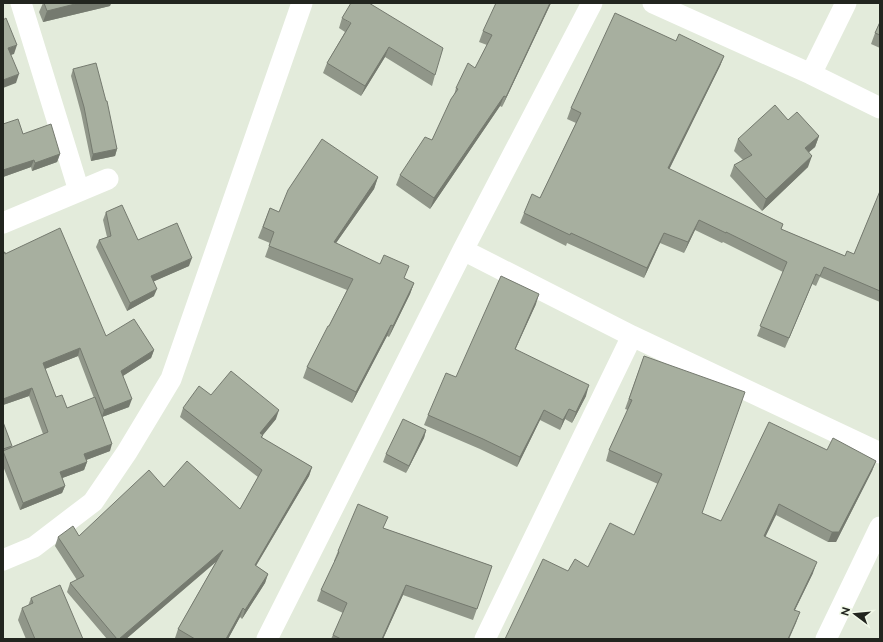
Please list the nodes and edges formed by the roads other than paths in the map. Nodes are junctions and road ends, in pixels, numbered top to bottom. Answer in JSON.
{"nodes":[{"id":1,"x":22,"y":3,"type":"edge"},
{"id":2,"x":302,"y":3,"type":"edge"},
{"id":3,"x":592,"y":3,"type":"edge"},
{"id":4,"x":653,"y":3,"type":"edge"},
{"id":5,"x":846,"y":3,"type":"edge"},
{"id":6,"x":811,"y":74,"type":"junction"},
{"id":7,"x":880,"y":108,"type":"edge"},
{"id":8,"x":108,"y":179,"type":"dead end"},
{"id":9,"x":79,"y":191,"type":"junction"},
{"id":10,"x":3,"y":223,"type":"edge"},
{"id":11,"x":463,"y":250,"type":"junction"},
{"id":12,"x":632,"y":336,"type":"junction"},
{"id":13,"x":880,"y":453,"type":"edge"},
{"id":14,"x":880,"y":527,"type":"edge"},
{"id":15,"x":3,"y":560,"type":"edge"},
{"id":16,"x":267,"y":639,"type":"edge"},
{"id":17,"x":485,"y":639,"type":"edge"},
{"id":18,"x":826,"y":639,"type":"edge"}],
"edges":[{"from":1,"to":9,"type":"street"},
{"from":2,"to":15,"type":"street"},
{"from":3,"to":11,"type":"street"},
{"from":4,"to":6,"type":"street"},
{"from":5,"to":6,"type":"street"},
{"from":6,"to":7,"type":"street"},
{"from":8,"to":9,"type":"street"},
{"from":9,"to":10,"type":"street"},
{"from":11,"to":12,"type":"street"},
{"from":11,"to":16,"type":"street"},
{"from":12,"to":13,"type":"street"},
{"from":12,"to":17,"type":"street"},
{"from":14,"to":18,"type":"street"}]}
